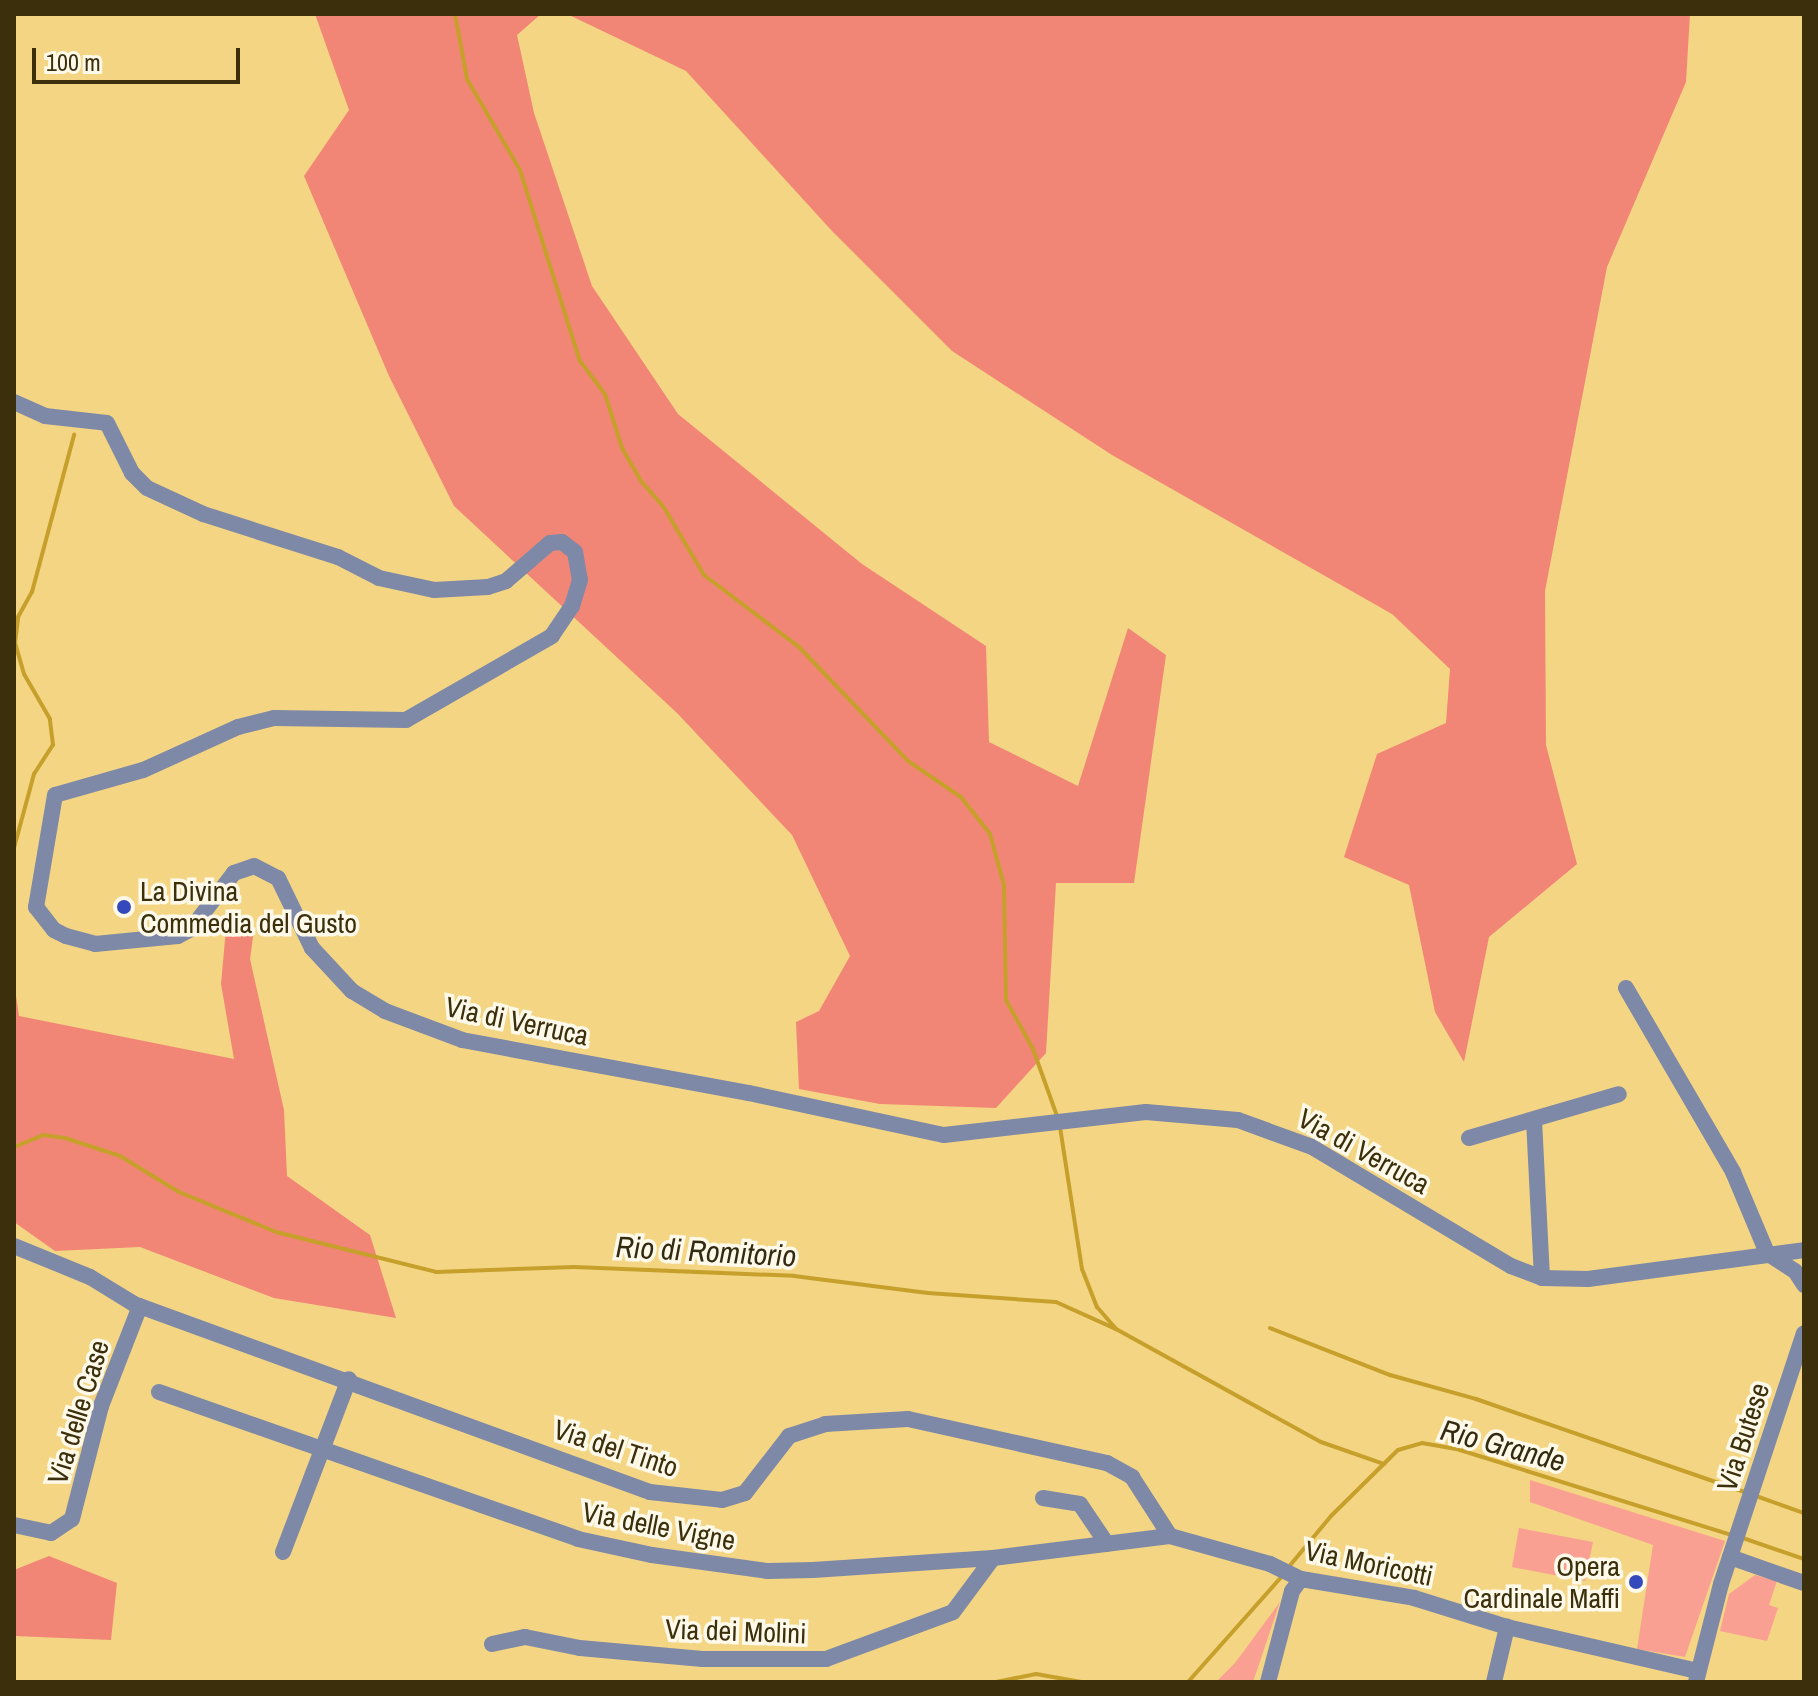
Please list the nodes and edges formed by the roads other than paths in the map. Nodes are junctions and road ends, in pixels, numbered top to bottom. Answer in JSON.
{"nodes":[{"id":1,"x":14,"y":402,"type":"edge"},
{"id":2,"x":1626,"y":988,"type":"dead end"},
{"id":3,"x":1619,"y":1094,"type":"dead end"},
{"id":4,"x":1534,"y":1120,"type":"junction"},
{"id":5,"x":1469,"y":1138,"type":"dead end"},
{"id":6,"x":14,"y":1246,"type":"edge"},
{"id":7,"x":1804,"y":1250,"type":"edge"},
{"id":8,"x":1767,"y":1253,"type":"junction"},
{"id":9,"x":1801,"y":1276,"type":"edge"},
{"id":10,"x":1542,"y":1278,"type":"junction"},
{"id":11,"x":140,"y":1306,"type":"junction"},
{"id":12,"x":1804,"y":1333,"type":"edge"},
{"id":13,"x":349,"y":1379,"type":"junction"},
{"id":14,"x":159,"y":1392,"type":"dead end"},
{"id":15,"x":320,"y":1451,"type":"junction"},
{"id":16,"x":1043,"y":1498,"type":"dead end"},
{"id":17,"x":14,"y":1525,"type":"edge"},
{"id":18,"x":1170,"y":1536,"type":"junction"},
{"id":19,"x":1107,"y":1544,"type":"junction"},
{"id":20,"x":1732,"y":1549,"type":"junction"},
{"id":21,"x":283,"y":1552,"type":"dead end"},
{"id":22,"x":993,"y":1558,"type":"junction"},
{"id":23,"x":1299,"y":1578,"type":"junction"},
{"id":24,"x":1804,"y":1583,"type":"edge"},
{"id":25,"x":1507,"y":1627,"type":"junction"},
{"id":26,"x":492,"y":1644,"type":"dead end"},
{"id":27,"x":1697,"y":1676,"type":"edge"},
{"id":28,"x":1273,"y":1681,"type":"edge"},
{"id":29,"x":1494,"y":1682,"type":"edge"}],
"edges":[{"from":1,"to":10,"type":"street","name":"Via di Verruca"},
{"from":2,"to":8,"type":"street"},
{"from":3,"to":4,"type":"street"},
{"from":4,"to":5,"type":"street"},
{"from":4,"to":10,"type":"street"},
{"from":6,"to":11,"type":"street","name":"Via del Tinto"},
{"from":7,"to":8,"type":"street","name":"Via di Verruca"},
{"from":8,"to":9,"type":"street"},
{"from":8,"to":10,"type":"street","name":"Via di Verruca"},
{"from":11,"to":13,"type":"street","name":"Via del Tinto"},
{"from":11,"to":17,"type":"street","name":"Via delle Case"},
{"from":12,"to":20,"type":"street","name":"Via Butese"},
{"from":13,"to":15,"type":"street"},
{"from":13,"to":18,"type":"street","name":"Via del Tinto"},
{"from":14,"to":15,"type":"street","name":"Via delle Vigne"},
{"from":15,"to":21,"type":"street"},
{"from":15,"to":22,"type":"street","name":"Via delle Vigne"},
{"from":16,"to":19,"type":"street"},
{"from":18,"to":19,"type":"street","name":"Via delle Vigne"},
{"from":18,"to":23,"type":"street","name":"Via Moricotti"},
{"from":19,"to":22,"type":"street","name":"Via delle Vigne"},
{"from":20,"to":24,"type":"street"},
{"from":20,"to":27,"type":"street","name":"Via Butese"},
{"from":22,"to":26,"type":"street","name":"Via dei Molini"},
{"from":23,"to":25,"type":"street","name":"Via Moricotti"},
{"from":23,"to":28,"type":"street"},
{"from":25,"to":27,"type":"street","name":"Via Moricotti"},
{"from":25,"to":29,"type":"street"}]}
